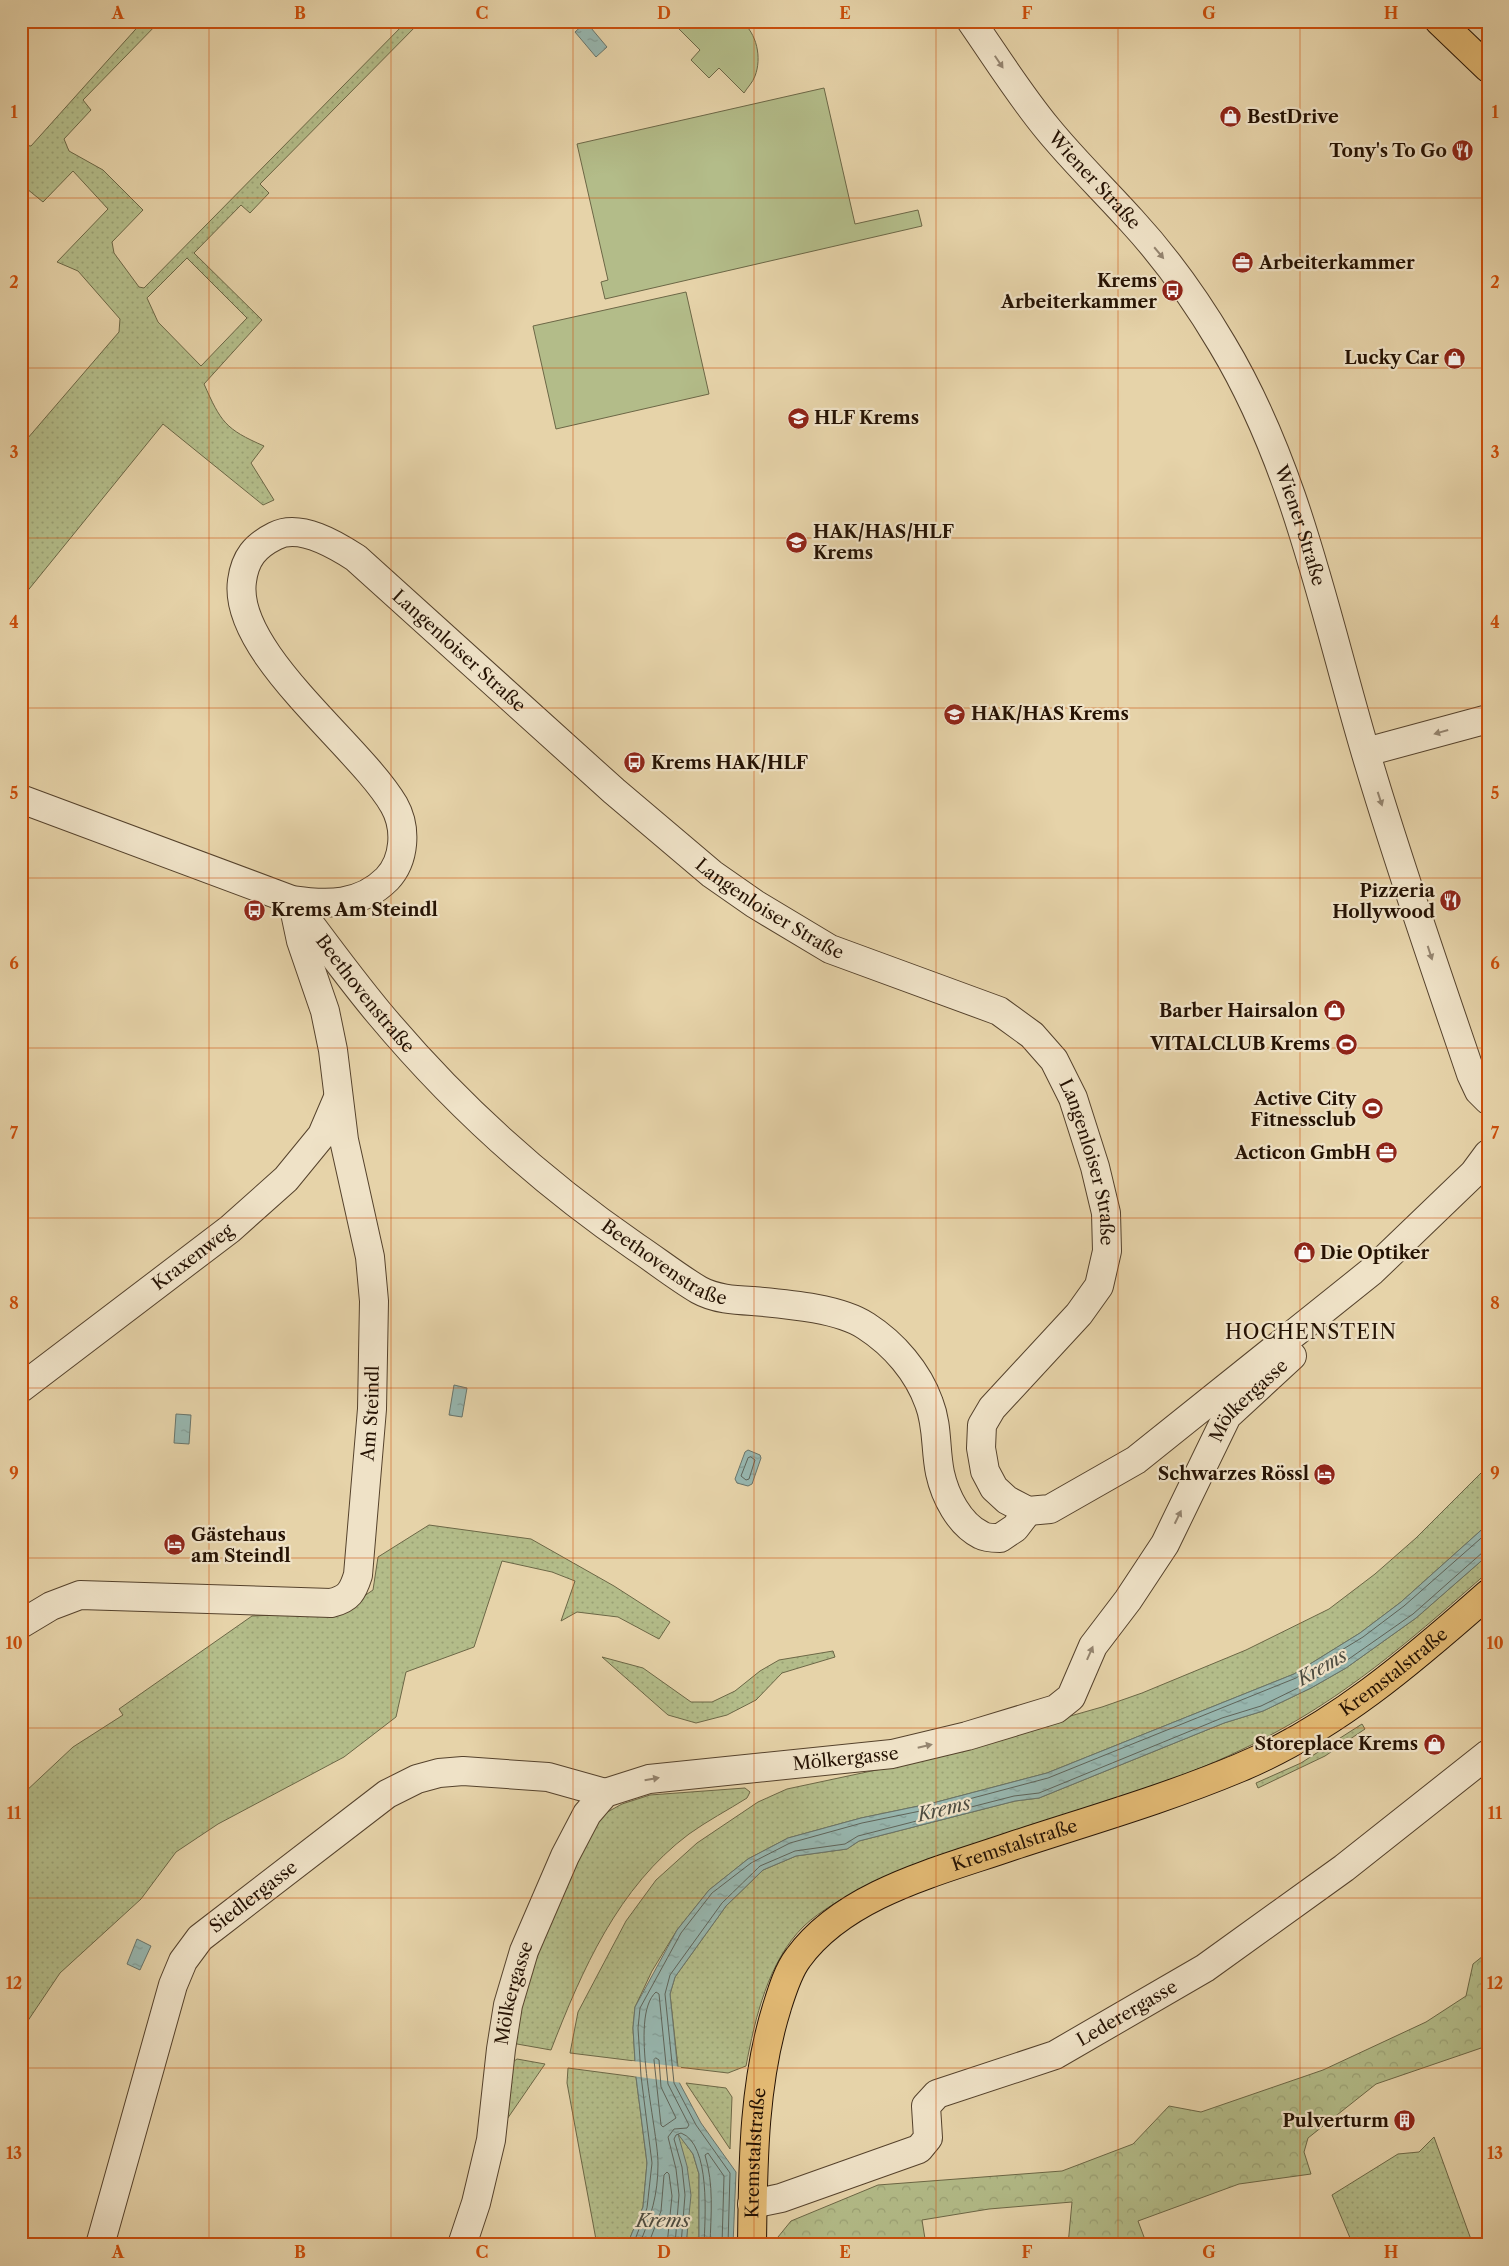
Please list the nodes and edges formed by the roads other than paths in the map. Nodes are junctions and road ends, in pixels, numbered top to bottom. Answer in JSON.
{"nodes":[{"id":1,"x":971,"y":21,"type":"edge"},
{"id":2,"x":1439,"y":21,"type":"edge"},
{"id":3,"x":1488,"y":68,"type":"edge"},
{"id":4,"x":1488,"y":719,"type":"edge"},
{"id":5,"x":1366,"y":752,"type":"junction"},
{"id":6,"x":21,"y":800,"type":"edge"},
{"id":7,"x":292,"y":900,"type":"junction"},
{"id":8,"x":337,"y":1100,"type":"junction"},
{"id":9,"x":1488,"y":1100,"type":"edge"},
{"id":10,"x":1488,"y":1111,"type":"edge"},
{"id":11,"x":1488,"y":1122,"type":"edge"},
{"id":12,"x":1488,"y":1154,"type":"edge"},
{"id":13,"x":1338,"y":1298,"type":"junction"},
{"id":14,"x":21,"y":1388,"type":"edge"},
{"id":15,"x":1028,"y":1511,"type":"junction"},
{"id":16,"x":1488,"y":1594,"type":"edge"},
{"id":17,"x":21,"y":1624,"type":"edge"},
{"id":18,"x":1488,"y":1754,"type":"edge"},
{"id":19,"x":605,"y":1793,"type":"junction"},
{"id":20,"x":752,"y":2204,"type":"junction"},
{"id":21,"x":100,"y":2245,"type":"edge"},
{"id":22,"x":462,"y":2245,"type":"edge"},
{"id":23,"x":752,"y":2245,"type":"edge"}],
"edges":[{"from":1,"to":5,"type":"street","name":"Wiener Straße","one_way":true},
{"from":2,"to":3,"type":"main road"},
{"from":4,"to":5,"type":"street","one_way":true},
{"from":5,"to":9,"type":"street","name":"Wiener Straße","one_way":true},
{"from":6,"to":7,"type":"street","name":"Langenloiser Straße"},
{"from":7,"to":8,"type":"street","name":"Am Steindl"},
{"from":7,"to":15,"type":"street","name":"Beethovenstraße"},
{"from":7,"to":15,"type":"street","name":"Langenloiser Straße"},
{"from":8,"to":14,"type":"street","name":"Kraxenweg"},
{"from":8,"to":17,"type":"street","name":"Am Steindl"},
{"from":10,"to":11,"type":"street"},
{"from":12,"to":13,"type":"street"},
{"from":13,"to":15,"type":"street"},
{"from":19,"to":13,"type":"street","name":"Mölkergasse","one_way":true},
{"from":16,"to":20,"type":"main road","name":"Kremstalstraße"},
{"from":18,"to":20,"type":"street","name":"Lederergasse"},
{"from":19,"to":21,"type":"street","name":"Siedlergasse"},
{"from":19,"to":22,"type":"street","name":"Mölkergasse"},
{"from":20,"to":23,"type":"main road","name":"Kremstalstraße"}]}
